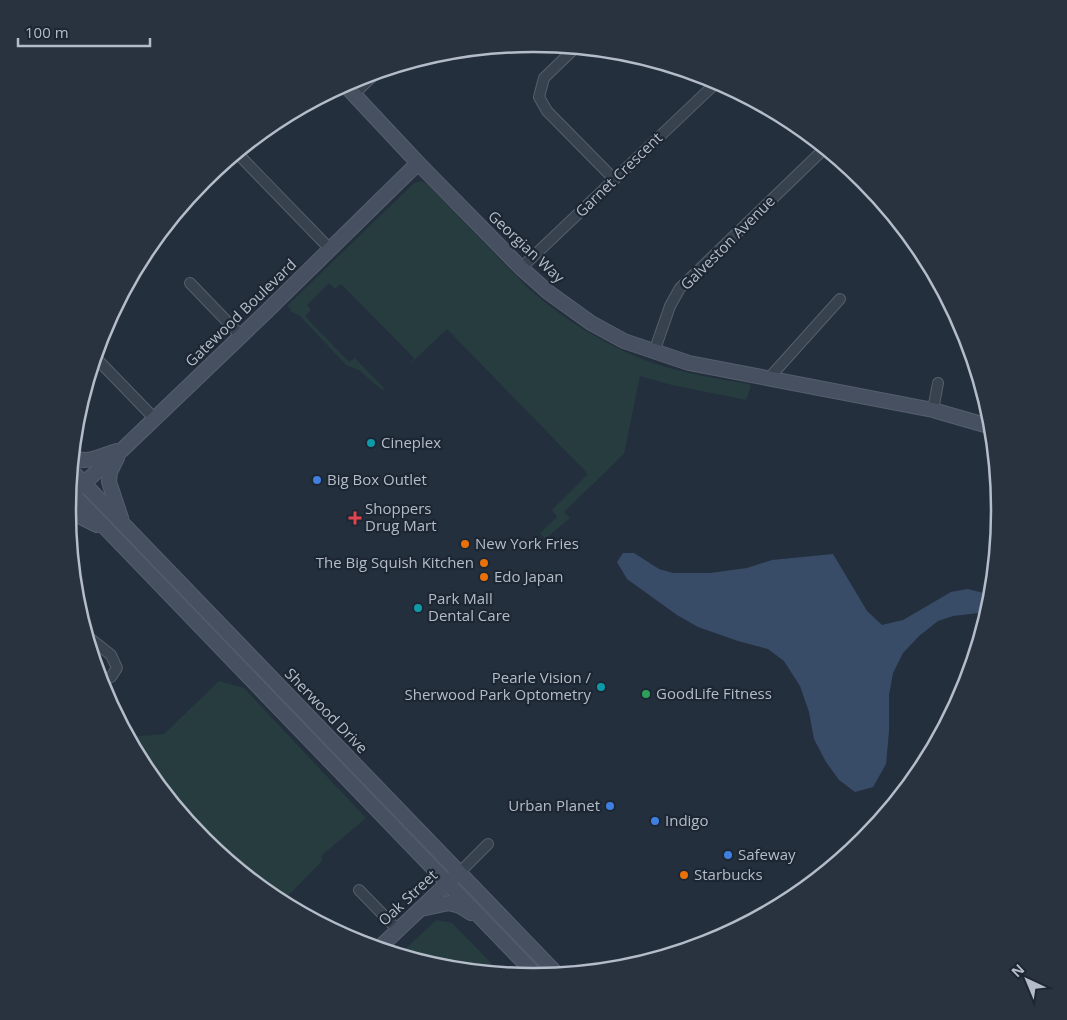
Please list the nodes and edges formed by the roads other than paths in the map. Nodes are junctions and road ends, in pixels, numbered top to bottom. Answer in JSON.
{"nodes":[{"id":1,"x":569,"y":54,"type":"edge"},
{"id":2,"x":711,"y":88,"type":"edge"},
{"id":3,"x":350,"y":91,"type":"edge"},
{"id":4,"x":819,"y":153,"type":"edge"},
{"id":5,"x":242,"y":158,"type":"edge"},
{"id":6,"x":418,"y":163,"type":"junction"},
{"id":7,"x":614,"y":179,"type":"junction"},
{"id":8,"x":330,"y":250,"type":"junction"},
{"id":9,"x":521,"y":268,"type":"junction"},
{"id":10,"x":190,"y":283,"type":"dead end"},
{"id":11,"x":840,"y":299,"type":"dead end"},
{"id":12,"x":241,"y":336,"type":"junction"},
{"id":13,"x":654,"y":352,"type":"junction"},
{"id":14,"x":100,"y":362,"type":"edge"},
{"id":15,"x":769,"y":378,"type":"junction"},
{"id":16,"x":938,"y":383,"type":"dead end"},
{"id":17,"x":933,"y":410,"type":"junction"},
{"id":18,"x":154,"y":418,"type":"junction"},
{"id":19,"x":983,"y":424,"type":"edge"},
{"id":20,"x":123,"y":449,"type":"junction"},
{"id":21,"x":79,"y":460,"type":"edge"},
{"id":22,"x":77,"y":476,"type":"edge"},
{"id":23,"x":84,"y":483,"type":"junction"},
{"id":24,"x":77,"y":489,"type":"edge"},
{"id":25,"x":76,"y":500,"type":"edge"},
{"id":26,"x":76,"y":516,"type":"edge"},
{"id":27,"x":122,"y":522,"type":"junction"},
{"id":28,"x":116,"y":539,"type":"junction"},
{"id":29,"x":96,"y":644,"type":"edge"},
{"id":30,"x":108,"y":678,"type":"edge"},
{"id":31,"x":488,"y":844,"type":"dead end"},
{"id":32,"x":460,"y":872,"type":"junction"},
{"id":33,"x":447,"y":883,"type":"junction"},
{"id":34,"x":359,"y":890,"type":"dead end"},
{"id":35,"x":420,"y":909,"type":"junction"},
{"id":36,"x":480,"y":916,"type":"junction"},
{"id":37,"x":398,"y":930,"type":"junction"},
{"id":38,"x":385,"y":943,"type":"edge"},
{"id":39,"x":551,"y":967,"type":"edge"},
{"id":40,"x":529,"y":968,"type":"edge"}],
"edges":[{"from":1,"to":7,"type":"street"},
{"from":2,"to":7,"type":"street","name":"Garnet Crescent"},
{"from":3,"to":6,"type":"main road","name":"Georgian Way"},
{"from":4,"to":13,"type":"street","name":"Galveston Avenue"},
{"from":5,"to":8,"type":"street"},
{"from":6,"to":8,"type":"main road","name":"Gatewood Boulevard"},
{"from":6,"to":9,"type":"main road","name":"Georgian Way"},
{"from":7,"to":9,"type":"street","name":"Garnet Crescent"},
{"from":8,"to":12,"type":"main road","name":"Gatewood Boulevard"},
{"from":9,"to":13,"type":"main road","name":"Georgian Way"},
{"from":10,"to":12,"type":"street"},
{"from":11,"to":15,"type":"street"},
{"from":12,"to":18,"type":"main road","name":"Gatewood Boulevard"},
{"from":13,"to":15,"type":"main road","name":"Georgian Way"},
{"from":14,"to":18,"type":"street"},
{"from":15,"to":17,"type":"main road","name":"Georgian Way"},
{"from":16,"to":17,"type":"street"},
{"from":17,"to":19,"type":"main road","name":"Georgian Way"},
{"from":18,"to":20,"type":"main road","name":"Gatewood Boulevard"},
{"from":20,"to":21,"type":"main road"},
{"from":20,"to":23,"type":"main road","name":"Gatewood Boulevard"},
{"from":20,"to":27,"type":"main road"},
{"from":22,"to":23,"type":"main road","name":"Sherwood Drive"},
{"from":23,"to":24,"type":"main road","name":"Gatewood Boulevard"},
{"from":23,"to":27,"type":"main road","name":"Sherwood Drive"},
{"from":25,"to":28,"type":"main road","name":"Sherwood Drive"},
{"from":26,"to":28,"type":"main road"},
{"from":27,"to":32,"type":"main road","name":"Sherwood Drive"},
{"from":28,"to":33,"type":"main road","name":"Sherwood Drive"},
{"from":29,"to":30,"type":"street"},
{"from":31,"to":32,"type":"street"},
{"from":32,"to":33,"type":"main road","name":"Oak Street"},
{"from":32,"to":39,"type":"main road","name":"Sherwood Drive"},
{"from":33,"to":35,"type":"main road","name":"Oak Street"},
{"from":33,"to":36,"type":"main road","name":"Sherwood Drive"},
{"from":34,"to":37,"type":"street"},
{"from":35,"to":36,"type":"main road"},
{"from":35,"to":37,"type":"main road","name":"Oak Street"},
{"from":36,"to":40,"type":"main road","name":"Sherwood Drive"},
{"from":37,"to":38,"type":"main road","name":"Oak Street"}]}
